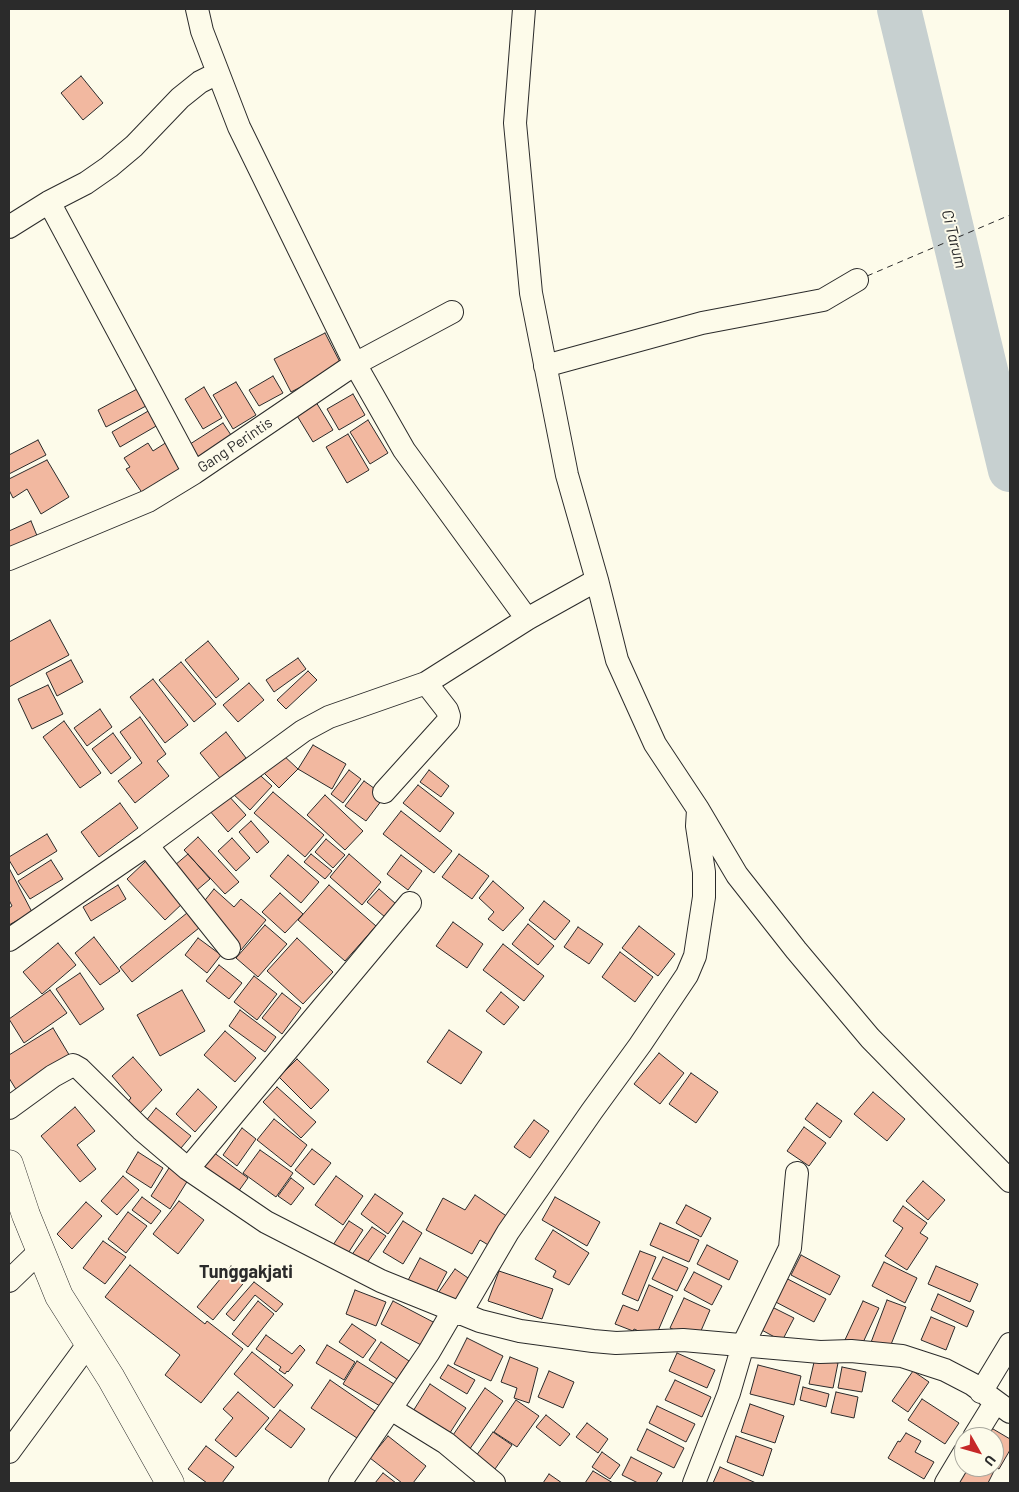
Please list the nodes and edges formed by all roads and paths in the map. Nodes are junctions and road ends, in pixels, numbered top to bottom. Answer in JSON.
{"nodes":[{"id":1,"x":197,"y":9,"type":"edge"},
{"id":2,"x":524,"y":9,"type":"edge"},
{"id":3,"x":218,"y":73,"type":"junction"},
{"id":4,"x":49,"y":202,"type":"junction"},
{"id":5,"x":9,"y":227,"type":"edge"},
{"id":6,"x":857,"y":280,"type":"dead end"},
{"id":7,"x":452,"y":312,"type":"dead end"},
{"id":8,"x":355,"y":364,"type":"junction"},
{"id":9,"x":545,"y":366,"type":"junction"},
{"id":10,"x":194,"y":473,"type":"junction"},
{"id":11,"x":9,"y":559,"type":"edge"},
{"id":12,"x":597,"y":580,"type":"junction"},
{"id":13,"x":527,"y":619,"type":"junction"},
{"id":14,"x":426,"y":683,"type":"junction"},
{"id":15,"x":384,"y":792,"type":"dead end"},
{"id":16,"x":698,"y":809,"type":"junction"},
{"id":17,"x":147,"y":845,"type":"junction"},
{"id":18,"x":410,"y":903,"type":"dead end"},
{"id":19,"x":9,"y":940,"type":"edge"},
{"id":20,"x":229,"y":948,"type":"dead end"},
{"id":21,"x":9,"y":1108,"type":"edge"},
{"id":22,"x":9,"y":1164,"type":"edge"},
{"id":23,"x":188,"y":1169,"type":"junction"},
{"id":24,"x":797,"y":1172,"type":"dead end"},
{"id":25,"x":1010,"y":1181,"type":"edge"},
{"id":26,"x":40,"y":1251,"type":"junction"},
{"id":27,"x":9,"y":1281,"type":"edge"},
{"id":28,"x":457,"y":1313,"type":"junction"},
{"id":29,"x":89,"y":1344,"type":"junction"},
{"id":30,"x":1010,"y":1344,"type":"edge"},
{"id":31,"x":743,"y":1345,"type":"junction"},
{"id":32,"x":996,"y":1402,"type":"edge"},
{"id":33,"x":391,"y":1409,"type":"junction"},
{"id":34,"x":980,"y":1427,"type":"edge"},
{"id":35,"x":9,"y":1452,"type":"edge"},
{"id":36,"x":954,"y":1470,"type":"edge"},
{"id":37,"x":170,"y":1483,"type":"edge"},
{"id":38,"x":340,"y":1483,"type":"edge"},
{"id":39,"x":494,"y":1483,"type":"edge"},
{"id":40,"x":694,"y":1483,"type":"edge"},
{"id":41,"x":946,"y":1483,"type":"edge"}],
"edges":[{"from":1,"to":3,"type":"street"},
{"from":2,"to":9,"type":"street"},
{"from":3,"to":4,"type":"street"},
{"from":3,"to":8,"type":"street"},
{"from":4,"to":5,"type":"street"},
{"from":4,"to":10,"type":"street"},
{"from":6,"to":9,"type":"street"},
{"from":7,"to":8,"type":"street","name":"Gang Perintis"},
{"from":8,"to":10,"type":"street","name":"Gang Perintis"},
{"from":8,"to":13,"type":"street"},
{"from":9,"to":12,"type":"street"},
{"from":10,"to":11,"type":"street","name":"Gang Perintis"},
{"from":12,"to":13,"type":"street"},
{"from":12,"to":16,"type":"street"},
{"from":13,"to":14,"type":"street"},
{"from":14,"to":15,"type":"street"},
{"from":14,"to":17,"type":"street"},
{"from":16,"to":25,"type":"street"},
{"from":16,"to":28,"type":"street"},
{"from":17,"to":19,"type":"street"},
{"from":17,"to":20,"type":"street"},
{"from":18,"to":23,"type":"street"},
{"from":21,"to":23,"type":"street"},
{"from":22,"to":26,"type":"main road"},
{"from":23,"to":28,"type":"street"},
{"from":24,"to":31,"type":"street"},
{"from":26,"to":27,"type":"street"},
{"from":26,"to":29,"type":"main road"},
{"from":28,"to":31,"type":"street"},
{"from":28,"to":33,"type":"street"},
{"from":29,"to":35,"type":"street"},
{"from":29,"to":37,"type":"main road"},
{"from":30,"to":32,"type":"street"},
{"from":31,"to":32,"type":"street"},
{"from":31,"to":40,"type":"street"},
{"from":32,"to":34,"type":"street"},
{"from":33,"to":38,"type":"street"},
{"from":33,"to":39,"type":"street"},
{"from":36,"to":41,"type":"street"}]}
